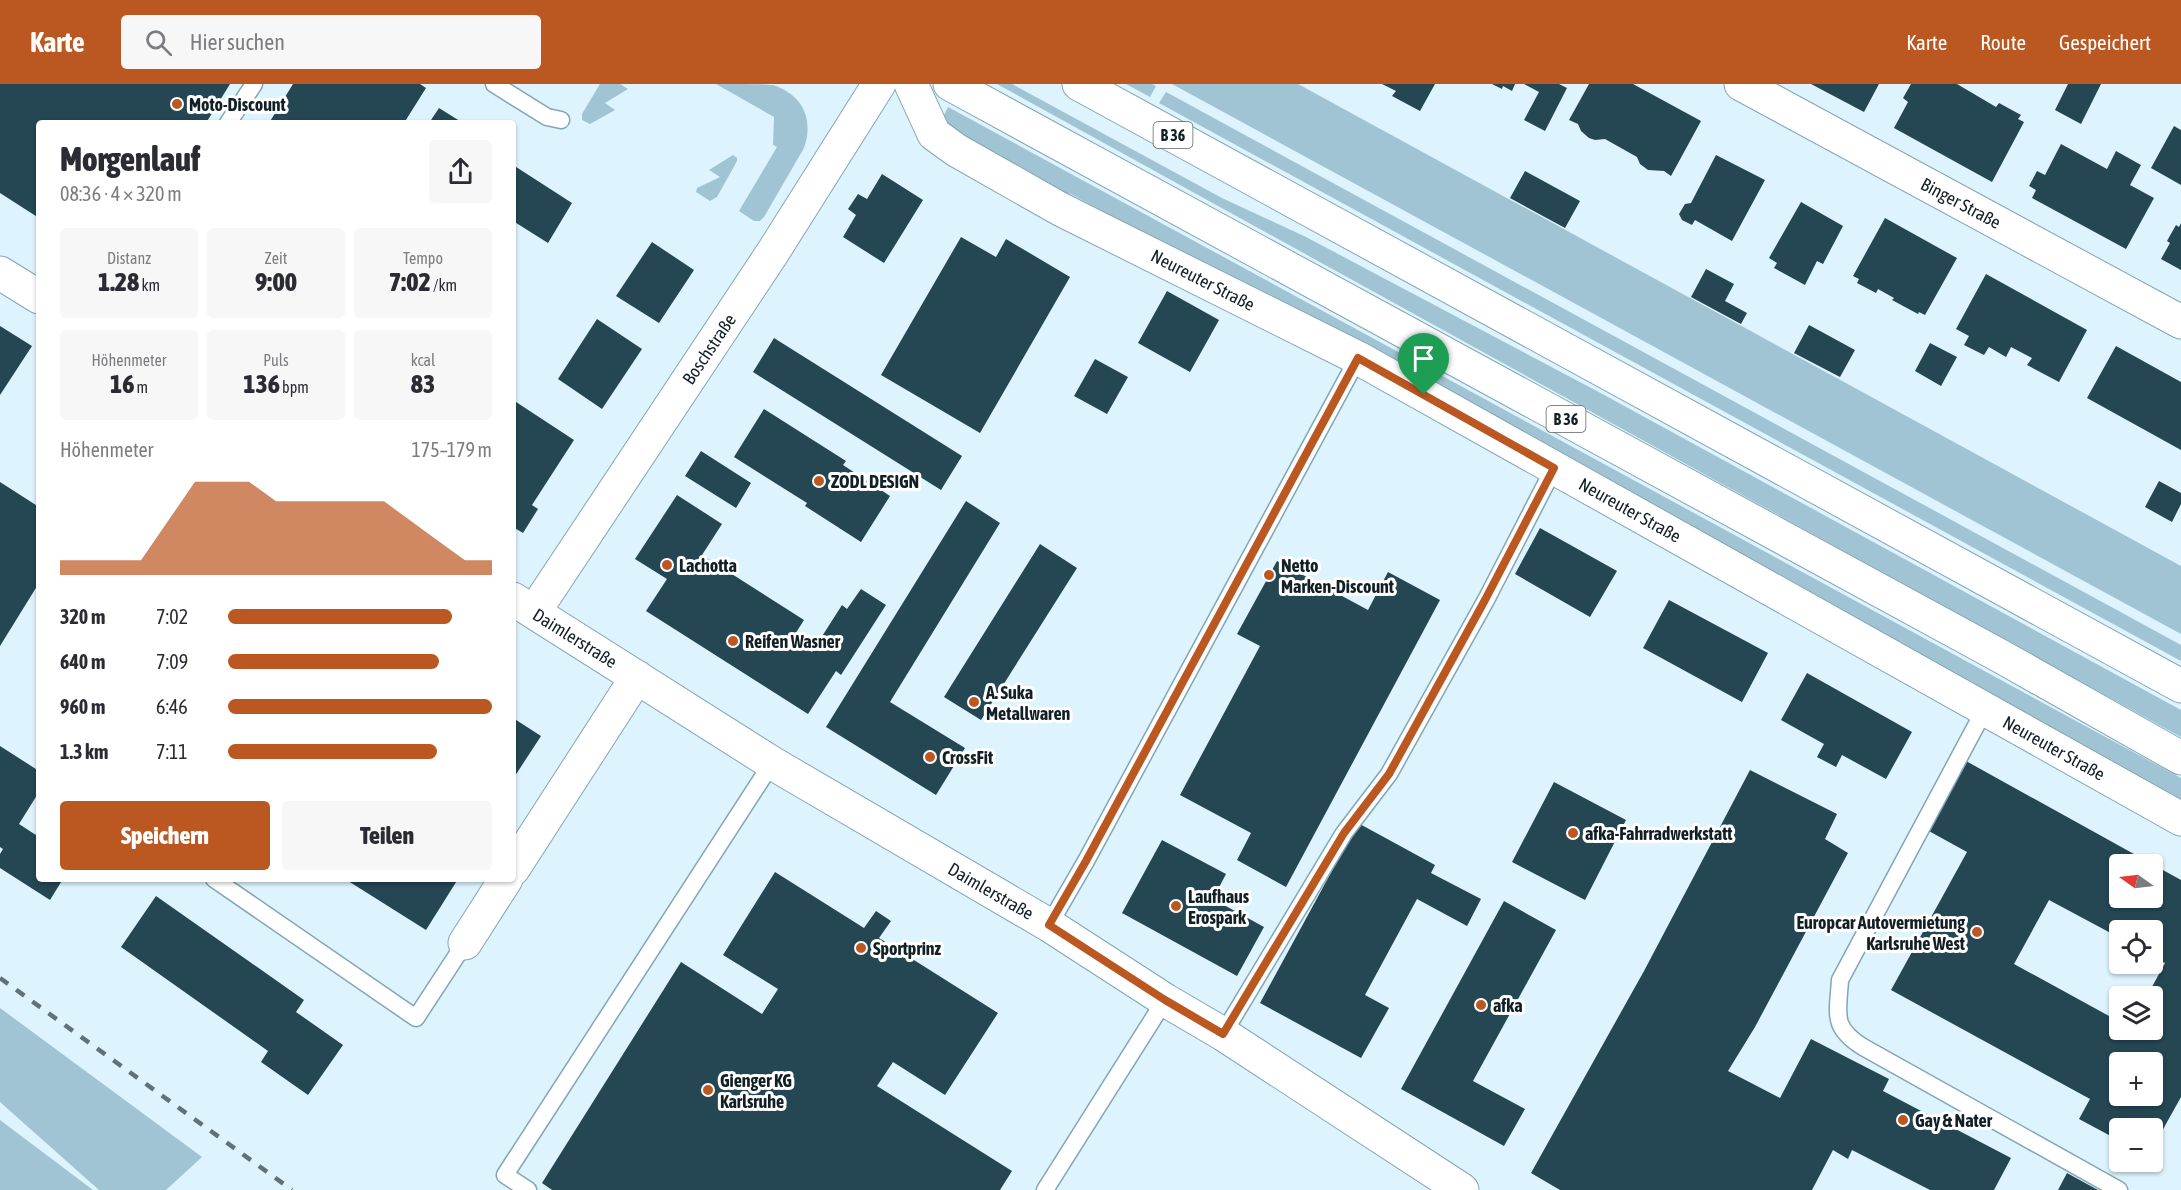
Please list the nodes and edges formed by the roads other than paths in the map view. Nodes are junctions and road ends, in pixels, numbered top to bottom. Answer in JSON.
{"nodes":[{"id":1,"x":254,"y":84,"type":"edge"},
{"id":2,"x":495,"y":84,"type":"edge"},
{"id":3,"x":879,"y":84,"type":"edge"},
{"id":4,"x":911,"y":84,"type":"edge"},
{"id":5,"x":950,"y":84,"type":"edge"},
{"id":6,"x":1079,"y":84,"type":"edge"},
{"id":7,"x":1741,"y":84,"type":"edge"},
{"id":8,"x":230,"y":120,"type":"edge"},
{"id":9,"x":561,"y":120,"type":"dead end"},
{"id":10,"x":0,"y":273,"type":"edge"},
{"id":11,"x":36,"y":295,"type":"edge"},
{"id":12,"x":2181,"y":322,"type":"edge"},
{"id":13,"x":1358,"y":358,"type":"junction"},
{"id":14,"x":1554,"y":468,"type":"junction"},
{"id":15,"x":524,"y":606,"type":"edge"},
{"id":16,"x":637,"y":677,"type":"junction"},
{"id":17,"x":2181,"y":686,"type":"edge"},
{"id":18,"x":1985,"y":709,"type":"junction"},
{"id":19,"x":2181,"y":758,"type":"edge"},
{"id":20,"x":772,"y":764,"type":"junction"},
{"id":21,"x":2181,"y":819,"type":"edge"},
{"id":22,"x":516,"y":863,"type":"edge"},
{"id":23,"x":218,"y":882,"type":"edge"},
{"id":24,"x":504,"y":882,"type":"edge"},
{"id":25,"x":1049,"y":925,"type":"junction"},
{"id":26,"x":465,"y":943,"type":"joint"},
{"id":27,"x":1165,"y":1000,"type":"junction"},
{"id":28,"x":1223,"y":1034,"type":"junction"},
{"id":29,"x":528,"y":1190,"type":"edge"},
{"id":30,"x":1045,"y":1190,"type":"edge"},
{"id":31,"x":1462,"y":1190,"type":"edge"},
{"id":32,"x":2120,"y":1190,"type":"edge"}],
"edges":[{"from":1,"to":8,"type":"lane"},
{"from":2,"to":9,"type":"lane"},
{"from":3,"to":15,"type":"street","name":"Boschstraße"},
{"from":4,"to":13,"type":"street","name":"Neureuter Straße"},
{"from":5,"to":19,"type":"street","number":"B 36"},
{"from":6,"to":17,"type":"street","number":"B 36"},
{"from":7,"to":12,"type":"street","name":"Binger Straße"},
{"from":10,"to":11,"type":"street"},
{"from":13,"to":14,"type":"street","name":"Neureuter Straße"},
{"from":13,"to":25,"type":"lane"},
{"from":14,"to":18,"type":"street","name":"Neureuter Straße"},
{"from":14,"to":28,"type":"lane"},
{"from":15,"to":16,"type":"street","name":"Daimlerstraße"},
{"from":16,"to":20,"type":"street","name":"Daimlerstraße"},
{"from":16,"to":22,"type":"street","name":"Daimlerstraße"},
{"from":18,"to":21,"type":"street","name":"Neureuter Straße"},
{"from":18,"to":32,"type":"lane"},
{"from":20,"to":25,"type":"street","name":"Daimlerstraße"},
{"from":20,"to":29,"type":"lane"},
{"from":23,"to":26,"type":"lane"},
{"from":24,"to":26,"type":"street"},
{"from":25,"to":27,"type":"street","name":"Daimlerstraße"},
{"from":27,"to":28,"type":"street","name":"Daimlerstraße"},
{"from":27,"to":30,"type":"lane"},
{"from":28,"to":31,"type":"street","name":"Daimlerstraße"}]}
